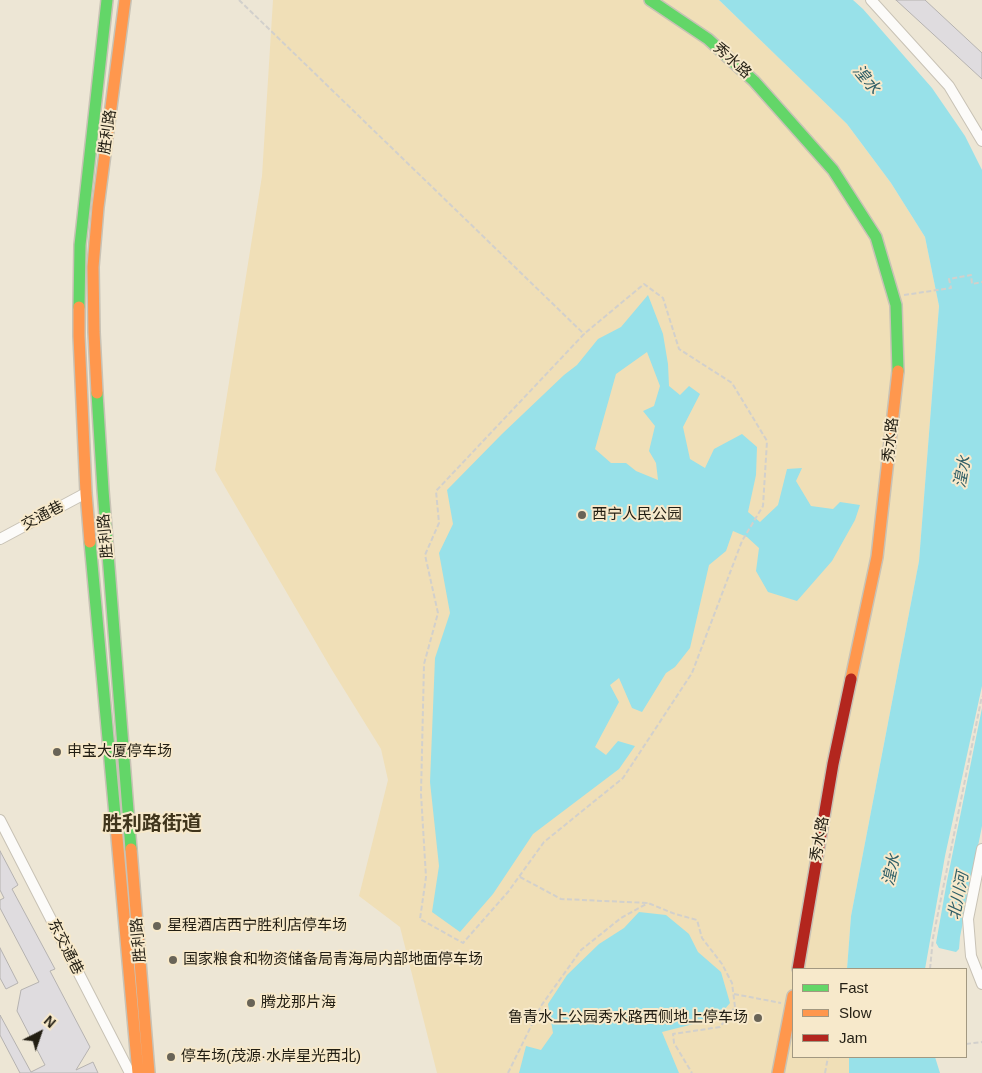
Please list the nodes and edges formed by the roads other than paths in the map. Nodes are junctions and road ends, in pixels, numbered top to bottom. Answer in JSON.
{"nodes":[{"id":1,"x":107,"y":0,"type":"edge"},
{"id":2,"x":125,"y":0,"type":"edge"},
{"id":3,"x":650,"y":0,"type":"edge"},
{"id":4,"x":871,"y":0,"type":"edge"},
{"id":5,"x":982,"y":141,"type":"edge"},
{"id":6,"x":86,"y":494,"type":"junction"},
{"id":7,"x":0,"y":539,"type":"edge"},
{"id":8,"x":0,"y":820,"type":"edge"},
{"id":9,"x":982,"y":849,"type":"edge"},
{"id":10,"x":798,"y":968,"type":"edge"},
{"id":11,"x":982,"y":984,"type":"edge"},
{"id":12,"x":792,"y":1001,"type":"edge"},
{"id":13,"x":130,"y":1073,"type":"edge"},
{"id":14,"x":138,"y":1073,"type":"edge"},
{"id":15,"x":149,"y":1073,"type":"edge"},
{"id":16,"x":778,"y":1073,"type":"edge"}],
"edges":[{"from":1,"to":6,"type":"main road","name":"胜利路"},
{"from":2,"to":15,"type":"main road","name":"胜利路"},
{"from":3,"to":10,"type":"main road","name":"秀水路"},
{"from":4,"to":5,"type":"street"},
{"from":6,"to":7,"type":"street","name":"交通巷"},
{"from":6,"to":14,"type":"main road","name":"胜利路"},
{"from":8,"to":13,"type":"street","name":"东交通巷"},
{"from":9,"to":11,"type":"street"},
{"from":12,"to":16,"type":"main road"}]}
